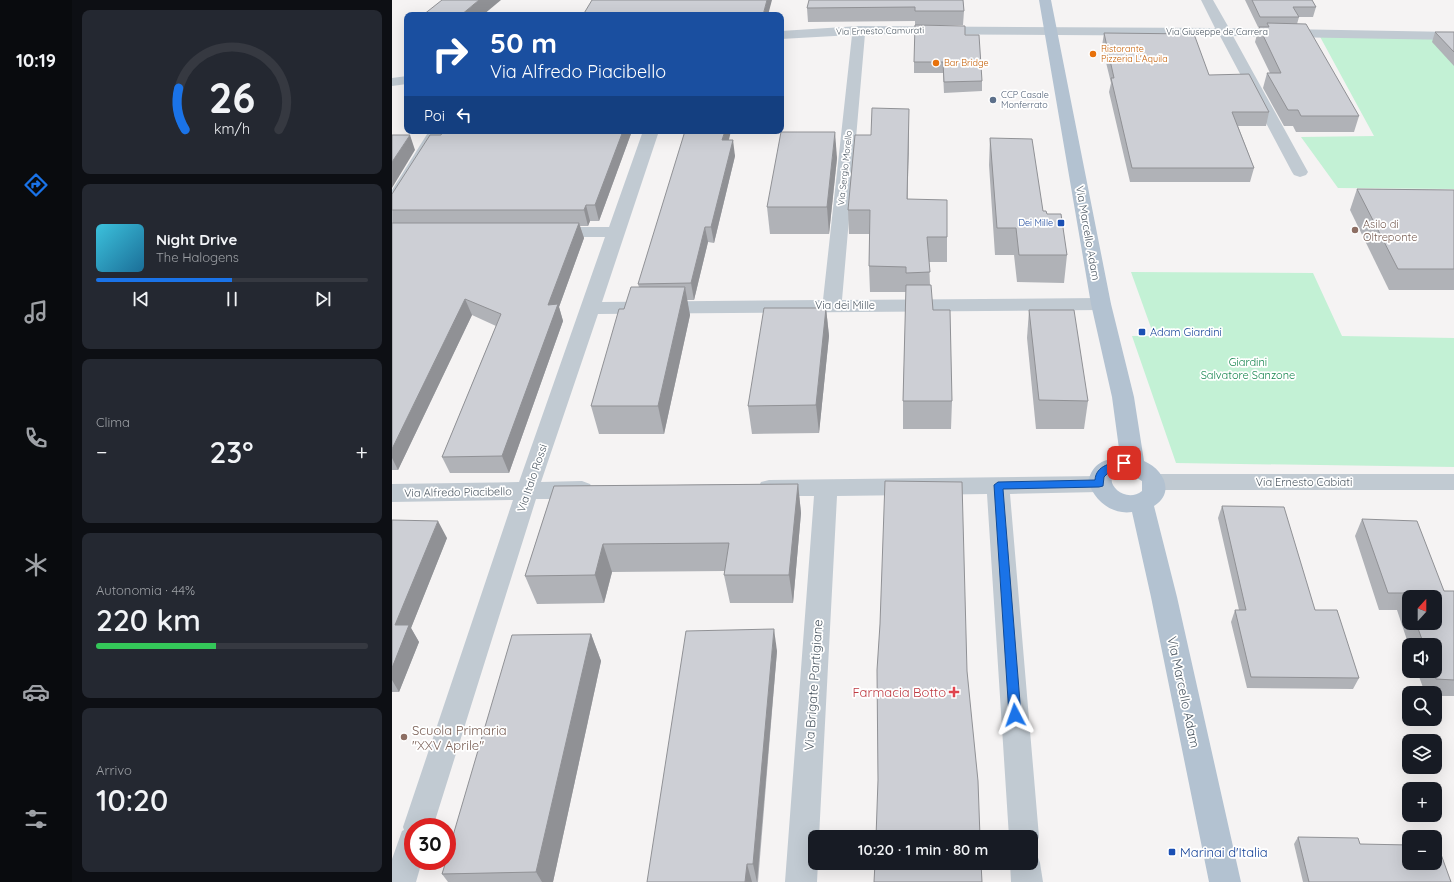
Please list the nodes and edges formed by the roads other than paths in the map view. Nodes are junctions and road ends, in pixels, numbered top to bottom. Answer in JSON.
{"nodes":[{"id":1,"x":1045,"y":0,"type":"edge"},
{"id":2,"x":1207,"y":0,"type":"edge"},
{"id":3,"x":859,"y":30,"type":"junction"},
{"id":4,"x":1052,"y":32,"type":"junction"},
{"id":5,"x":1223,"y":32,"type":"junction"},
{"id":6,"x":784,"y":35,"type":"edge"},
{"id":7,"x":1454,"y":36,"type":"edge"},
{"id":8,"x":404,"y":80,"type":"edge"},
{"id":9,"x":392,"y":82,"type":"edge"},
{"id":10,"x":435,"y":134,"type":"edge"},
{"id":11,"x":649,"y":134,"type":"edge"},
{"id":12,"x":1300,"y":172,"type":"dead end"},
{"id":13,"x":392,"y":204,"type":"edge"},
{"id":14,"x":532,"y":232,"type":"edge"},
{"id":15,"x":617,"y":232,"type":"junction"},
{"id":16,"x":1101,"y":304,"type":"junction"},
{"id":17,"x":832,"y":306,"type":"junction"},
{"id":18,"x":590,"y":308,"type":"junction"},
{"id":19,"x":1133,"y":465,"type":"junction"},
{"id":20,"x":1454,"y":482,"type":"edge"},
{"id":21,"x":1099,"y":484,"type":"junction"},
{"id":22,"x":998,"y":485,"type":"junction"},
{"id":23,"x":826,"y":488,"type":"junction"},
{"id":24,"x":748,"y":489,"type":"edge"},
{"id":25,"x":606,"y":490,"type":"edge"},
{"id":26,"x":528,"y":491,"type":"junction"},
{"id":27,"x":1147,"y":492,"type":"junction"},
{"id":28,"x":392,"y":493,"type":"edge"},
{"id":29,"x":421,"y":818,"type":"edge"},
{"id":30,"x":1023,"y":830,"type":"edge"},
{"id":31,"x":404,"y":869,"type":"edge"},
{"id":32,"x":1026,"y":870,"type":"edge"},
{"id":33,"x":400,"y":882,"type":"edge"},
{"id":34,"x":800,"y":882,"type":"edge"},
{"id":35,"x":1027,"y":882,"type":"edge"},
{"id":36,"x":1225,"y":882,"type":"edge"}],
"edges":[{"from":1,"to":4,"type":"main road","name":"Via Marcello Adam"},
{"from":2,"to":5,"type":"street"},
{"from":3,"to":4,"type":"street","name":"Via Ernesto Camurati"},
{"from":3,"to":6,"type":"street","name":"Via Ernesto Camurati"},
{"from":3,"to":17,"type":"street","name":"Via Sergio Morello"},
{"from":4,"to":5,"type":"street","name":"Via Giuseppe de Carrera"},
{"from":4,"to":16,"type":"main road","name":"Via Marcello Adam"},
{"from":5,"to":7,"type":"street","name":"Via Giuseppe de Carrera"},
{"from":5,"to":12,"type":"street"},
{"from":8,"to":9,"type":"street"},
{"from":10,"to":13,"type":"street"},
{"from":11,"to":15,"type":"street","name":"Via Italo Rossi"},
{"from":14,"to":15,"type":"street"},
{"from":15,"to":18,"type":"street","name":"Via Italo Rossi"},
{"from":16,"to":17,"type":"street","name":"Via dei Mille"},
{"from":16,"to":19,"type":"main road","name":"Via Marcello Adam"},
{"from":17,"to":18,"type":"street","name":"Via dei Mille"},
{"from":18,"to":26,"type":"street","name":"Via Italo Rossi"},
{"from":19,"to":21,"type":"main road"},
{"from":19,"to":27,"type":"main road"},
{"from":20,"to":27,"type":"street","name":"Via Ernesto Cabiati"},
{"from":21,"to":22,"type":"street"},
{"from":21,"to":27,"type":"main road"},
{"from":22,"to":23,"type":"street"},
{"from":22,"to":30,"type":"street"},
{"from":23,"to":24,"type":"street"},
{"from":23,"to":34,"type":"street","name":"Via Brigate Partigiane"},
{"from":25,"to":26,"type":"street","name":"Via Alfredo Piacibello"},
{"from":26,"to":28,"type":"street","name":"Via Alfredo Piacibello"},
{"from":26,"to":29,"type":"street","name":"Via Italo Rossi"},
{"from":27,"to":36,"type":"main road","name":"Via Marcello Adam"},
{"from":31,"to":33,"type":"street"},
{"from":32,"to":35,"type":"street"}]}
